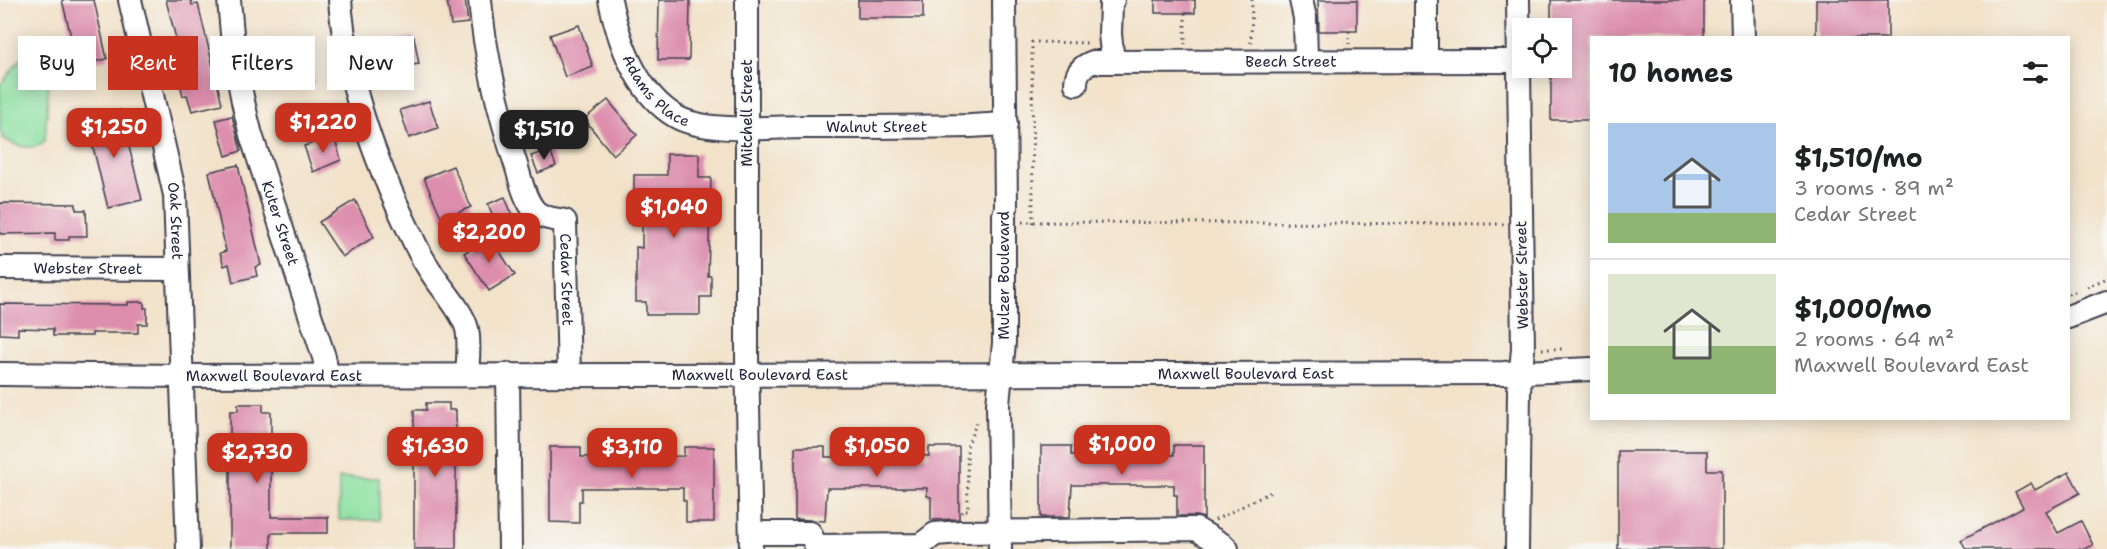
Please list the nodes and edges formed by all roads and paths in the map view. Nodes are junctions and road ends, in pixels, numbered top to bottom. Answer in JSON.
{"nodes":[{"id":1,"x":130,"y":0,"type":"edge"},
{"id":2,"x":229,"y":0,"type":"edge"},
{"id":3,"x":340,"y":0,"type":"edge"},
{"id":4,"x":480,"y":0,"type":"edge"},
{"id":5,"x":610,"y":0,"type":"edge"},
{"id":6,"x":747,"y":0,"type":"edge"},
{"id":7,"x":1004,"y":0,"type":"edge"},
{"id":8,"x":1113,"y":0,"type":"edge"},
{"id":9,"x":1252,"y":0,"type":"edge"},
{"id":10,"x":1301,"y":0,"type":"edge"},
{"id":11,"x":1426,"y":0,"type":"edge"},
{"id":12,"x":1518,"y":0,"type":"edge"},
{"id":13,"x":1742,"y":0,"type":"edge"},
{"id":14,"x":1185,"y":13,"type":"dead end"},
{"id":15,"x":1518,"y":18,"type":"edge"},
{"id":16,"x":1743,"y":36,"type":"edge"},
{"id":17,"x":1185,"y":61,"type":"junction"},
{"id":18,"x":1251,"y":61,"type":"junction"},
{"id":19,"x":1306,"y":61,"type":"junction"},
{"id":20,"x":1426,"y":61,"type":"junction"},
{"id":21,"x":1512,"y":61,"type":"edge"},
{"id":22,"x":1113,"y":62,"type":"junction"},
{"id":23,"x":1518,"y":78,"type":"edge"},
{"id":24,"x":1076,"y":84,"type":"dead end"},
{"id":25,"x":1006,"y":124,"type":"junction"},
{"id":26,"x":747,"y":127,"type":"junction"},
{"id":27,"x":1004,"y":221,"type":"junction"},
{"id":28,"x":1521,"y":224,"type":"junction"},
{"id":29,"x":0,"y":268,"type":"edge"},
{"id":30,"x":177,"y":269,"type":"junction"},
{"id":31,"x":2107,"y":278,"type":"edge"},
{"id":32,"x":2070,"y":293,"type":"edge"},
{"id":33,"x":2107,"y":302,"type":"edge"},
{"id":34,"x":2070,"y":316,"type":"edge"},
{"id":35,"x":1590,"y":369,"type":"edge"},
{"id":36,"x":1520,"y":371,"type":"junction"},
{"id":37,"x":0,"y":374,"type":"edge"},
{"id":38,"x":327,"y":374,"type":"junction"},
{"id":39,"x":508,"y":374,"type":"junction"},
{"id":40,"x":747,"y":374,"type":"junction"},
{"id":41,"x":1001,"y":374,"type":"junction"},
{"id":42,"x":467,"y":375,"type":"junction"},
{"id":43,"x":569,"y":375,"type":"junction"},
{"id":44,"x":182,"y":376,"type":"junction"},
{"id":45,"x":978,"y":419,"type":"dead end"},
{"id":46,"x":1273,"y":491,"type":"dead end"},
{"id":47,"x":1196,"y":529,"type":"junction"},
{"id":48,"x":962,"y":532,"type":"junction"},
{"id":49,"x":1000,"y":540,"type":"edge"},
{"id":50,"x":751,"y":541,"type":"edge"},
{"id":51,"x":188,"y":549,"type":"edge"},
{"id":52,"x":510,"y":549,"type":"edge"},
{"id":53,"x":1227,"y":549,"type":"edge"},
{"id":54,"x":1517,"y":549,"type":"edge"}],
"edges":[{"from":1,"to":30,"type":"street","name":"Oak Street"},
{"from":2,"to":38,"type":"street","name":"Kuter Street"},
{"from":3,"to":42,"type":"street"},
{"from":4,"to":43,"type":"street","name":"Cedar Street"},
{"from":5,"to":26,"type":"street","name":"Adams Place"},
{"from":6,"to":26,"type":"street","name":"Mitchell Street"},
{"from":7,"to":25,"type":"street","name":"Mulzer Boulevard"},
{"from":8,"to":22,"type":"street"},
{"from":9,"to":18,"type":"path"},
{"from":10,"to":19,"type":"street"},
{"from":11,"to":20,"type":"street"},
{"from":12,"to":15,"type":"street","name":"Webster Street"},
{"from":13,"to":16,"type":"street"},
{"from":14,"to":17,"type":"path"},
{"from":17,"to":18,"type":"street","name":"Beech Street"},
{"from":17,"to":22,"type":"street","name":"Beech Street"},
{"from":18,"to":19,"type":"street","name":"Beech Street"},
{"from":19,"to":20,"type":"street","name":"Beech Street"},
{"from":20,"to":21,"type":"street","name":"Beech Street"},
{"from":22,"to":24,"type":"street","name":"Beech Street"},
{"from":23,"to":28,"type":"street","name":"Webster Street"},
{"from":25,"to":26,"type":"street","name":"Walnut Street"},
{"from":25,"to":27,"type":"street","name":"Mulzer Boulevard"},
{"from":26,"to":40,"type":"street","name":"Mitchell Street"},
{"from":27,"to":28,"type":"path"},
{"from":27,"to":41,"type":"street","name":"Mulzer Boulevard"},
{"from":28,"to":36,"type":"street","name":"Webster Street"},
{"from":29,"to":30,"type":"street","name":"Webster Street"},
{"from":30,"to":44,"type":"street","name":"Oak Street"},
{"from":31,"to":32,"type":"path"},
{"from":33,"to":34,"type":"street"},
{"from":35,"to":36,"type":"street","name":"Maxwell Boulevard East"},
{"from":36,"to":41,"type":"street","name":"Maxwell Boulevard East"},
{"from":36,"to":54,"type":"street","name":"Webster Street"},
{"from":37,"to":44,"type":"street","name":"Maxwell Boulevard East"},
{"from":38,"to":42,"type":"street","name":"Maxwell Boulevard East"},
{"from":38,"to":44,"type":"street","name":"Maxwell Boulevard East"},
{"from":39,"to":42,"type":"street","name":"Maxwell Boulevard East"},
{"from":39,"to":43,"type":"street","name":"Maxwell Boulevard East"},
{"from":39,"to":52,"type":"street"},
{"from":40,"to":41,"type":"street","name":"Maxwell Boulevard East"},
{"from":40,"to":43,"type":"street","name":"Maxwell Boulevard East"},
{"from":40,"to":50,"type":"street","name":"Mitchell Street"},
{"from":41,"to":49,"type":"street","name":"Mulzer Boulevard"},
{"from":44,"to":51,"type":"street","name":"Oak Street"},
{"from":45,"to":48,"type":"path"},
{"from":46,"to":47,"type":"path"},
{"from":47,"to":49,"type":"street"},
{"from":47,"to":53,"type":"street"},
{"from":48,"to":49,"type":"street"},
{"from":48,"to":50,"type":"street"}]}
